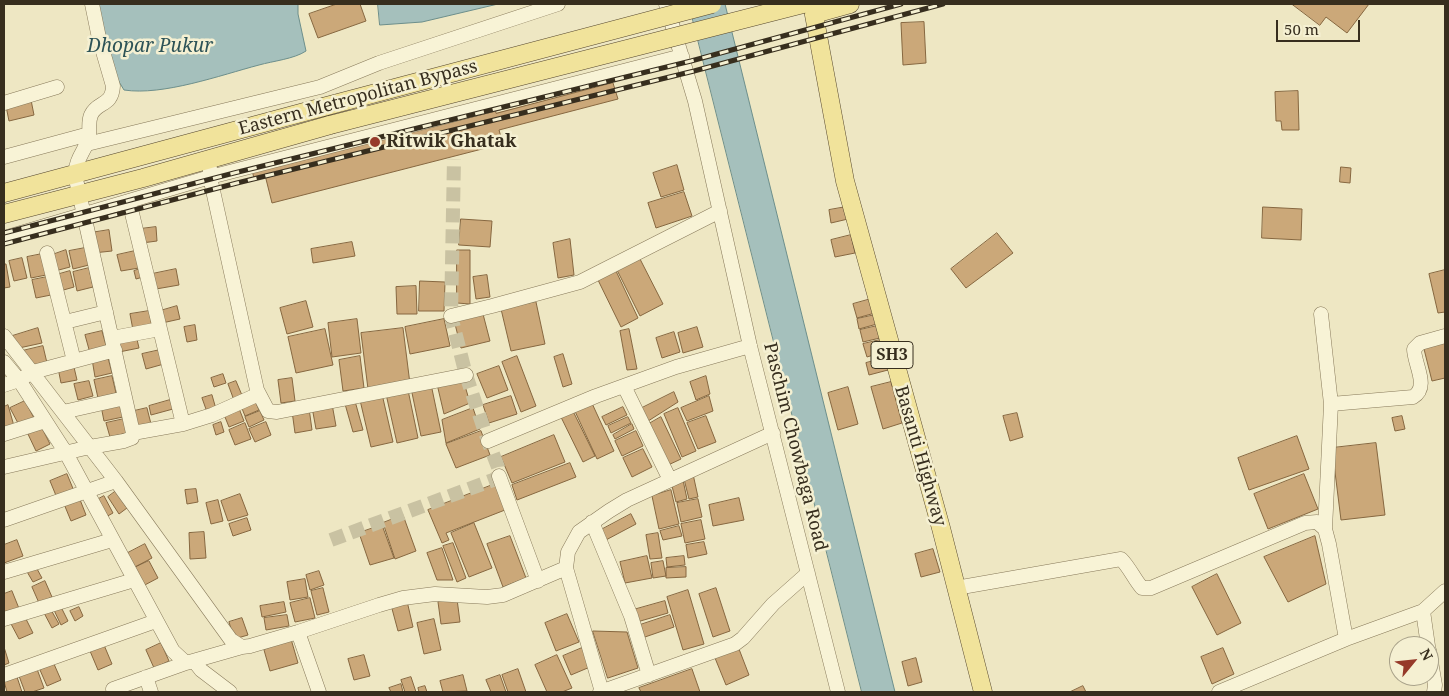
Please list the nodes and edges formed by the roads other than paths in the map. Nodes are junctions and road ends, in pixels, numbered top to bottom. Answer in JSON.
{"nodes":[{"id":1,"x":92,"y":4,"type":"edge"},
{"id":2,"x":558,"y":4,"type":"edge"},
{"id":3,"x":666,"y":4,"type":"edge"},
{"id":4,"x":712,"y":4,"type":"edge"},
{"id":5,"x":850,"y":4,"type":"edge"},
{"id":6,"x":810,"y":7,"type":"edge"},
{"id":7,"x":682,"y":56,"type":"junction"},
{"id":8,"x":57,"y":87,"type":"dead end"},
{"id":9,"x":4,"y":103,"type":"edge"},
{"id":10,"x":88,"y":139,"type":"junction"},
{"id":11,"x":4,"y":157,"type":"edge"},
{"id":12,"x":210,"y":168,"type":"junction"},
{"id":13,"x":75,"y":174,"type":"junction"},
{"id":14,"x":4,"y":193,"type":"edge"},
{"id":15,"x":80,"y":194,"type":"junction"},
{"id":16,"x":129,"y":201,"type":"junction"},
{"id":17,"x":720,"y":211,"type":"junction"},
{"id":18,"x":4,"y":214,"type":"edge"},
{"id":19,"x":85,"y":214,"type":"junction"},
{"id":20,"x":4,"y":238,"type":"edge"},
{"id":21,"x":47,"y":253,"type":"dead end"},
{"id":22,"x":106,"y":312,"type":"junction"},
{"id":23,"x":1321,"y":314,"type":"dead end"},
{"id":24,"x":451,"y":316,"type":"dead end"},
{"id":25,"x":65,"y":322,"type":"junction"},
{"id":26,"x":160,"y":329,"type":"junction"},
{"id":27,"x":4,"y":336,"type":"edge"},
{"id":28,"x":1445,"y":336,"type":"edge"},
{"id":29,"x":113,"y":344,"type":"junction"},
{"id":30,"x":750,"y":346,"type":"junction"},
{"id":31,"x":74,"y":361,"type":"junction"},
{"id":32,"x":4,"y":362,"type":"edge"},
{"id":33,"x":33,"y":372,"type":"junction"},
{"id":34,"x":466,"y":375,"type":"dead end"},
{"id":35,"x":19,"y":380,"type":"junction"},
{"id":36,"x":4,"y":385,"type":"edge"},
{"id":37,"x":624,"y":386,"type":"junction"},
{"id":38,"x":259,"y":394,"type":"junction"},
{"id":39,"x":125,"y":398,"type":"junction"},
{"id":40,"x":1331,"y":404,"type":"junction"},
{"id":41,"x":63,"y":412,"type":"junction"},
{"id":42,"x":45,"y":421,"type":"junction"},
{"id":43,"x":183,"y":424,"type":"junction"},
{"id":44,"x":133,"y":433,"type":"junction"},
{"id":45,"x":773,"y":433,"type":"junction"},
{"id":46,"x":4,"y":434,"type":"edge"},
{"id":47,"x":488,"y":441,"type":"dead end"},
{"id":48,"x":90,"y":447,"type":"junction"},
{"id":49,"x":66,"y":453,"type":"junction"},
{"id":50,"x":4,"y":467,"type":"edge"},
{"id":51,"x":499,"y":476,"type":"dead end"},
{"id":52,"x":670,"y":480,"type":"junction"},
{"id":53,"x":116,"y":481,"type":"junction"},
{"id":54,"x":87,"y":492,"type":"junction"},
{"id":55,"x":4,"y":520,"type":"edge"},
{"id":56,"x":592,"y":522,"type":"junction"},
{"id":57,"x":1325,"y":529,"type":"junction"},
{"id":58,"x":112,"y":540,"type":"junction"},
{"id":59,"x":566,"y":568,"type":"junction"},
{"id":60,"x":4,"y":572,"type":"edge"},
{"id":61,"x":808,"y":572,"type":"junction"},
{"id":62,"x":134,"y":580,"type":"junction"},
{"id":63,"x":538,"y":580,"type":"junction"},
{"id":64,"x":956,"y":588,"type":"junction"},
{"id":65,"x":1445,"y":591,"type":"edge"},
{"id":66,"x":1423,"y":611,"type":"junction"},
{"id":67,"x":4,"y":620,"type":"edge"},
{"id":68,"x":156,"y":621,"type":"junction"},
{"id":69,"x":298,"y":632,"type":"junction"},
{"id":70,"x":1427,"y":636,"type":"edge"},
{"id":71,"x":1346,"y":640,"type":"junction"},
{"id":72,"x":242,"y":647,"type":"junction"},
{"id":73,"x":190,"y":662,"type":"junction"},
{"id":74,"x":4,"y":675,"type":"edge"},
{"id":75,"x":649,"y":675,"type":"junction"},
{"id":76,"x":146,"y":677,"type":"junction"},
{"id":77,"x":113,"y":689,"type":"dead end"},
{"id":78,"x":151,"y":692,"type":"edge"},
{"id":79,"x":230,"y":692,"type":"edge"},
{"id":80,"x":319,"y":692,"type":"edge"},
{"id":81,"x":601,"y":692,"type":"edge"},
{"id":82,"x":838,"y":692,"type":"edge"},
{"id":83,"x":983,"y":692,"type":"edge"},
{"id":84,"x":1219,"y":692,"type":"edge"}],
"edges":[{"from":1,"to":10,"type":"street"},
{"from":2,"to":10,"type":"street"},
{"from":3,"to":7,"type":"street","name":"Paschim Chowbaga Road"},
{"from":4,"to":13,"type":"main road","name":"Eastern Metropolitan Bypass","bridge":true},
{"from":5,"to":6,"type":"main road"},
{"from":6,"to":12,"type":"main road","bridge":true},
{"from":6,"to":64,"type":"main road","name":"Basanti Highway","number":"SH3"},
{"from":7,"to":12,"type":"street"},
{"from":7,"to":17,"type":"street","name":"Paschim Chowbaga Road"},
{"from":8,"to":9,"type":"street"},
{"from":10,"to":11,"type":"street"},
{"from":10,"to":13,"type":"street"},
{"from":12,"to":15,"type":"main road"},
{"from":12,"to":16,"type":"street"},
{"from":12,"to":38,"type":"street"},
{"from":13,"to":14,"type":"main road","name":"Eastern Metropolitan Bypass"},
{"from":13,"to":15,"type":"street"},
{"from":15,"to":18,"type":"main road"},
{"from":15,"to":19,"type":"street"},
{"from":16,"to":19,"type":"street"},
{"from":16,"to":26,"type":"street"},
{"from":17,"to":24,"type":"street"},
{"from":17,"to":30,"type":"street","name":"Paschim Chowbaga Road"},
{"from":19,"to":20,"type":"street"},
{"from":19,"to":22,"type":"street"},
{"from":21,"to":25,"type":"street"},
{"from":22,"to":25,"type":"street"},
{"from":22,"to":29,"type":"street"},
{"from":23,"to":40,"type":"street"},
{"from":25,"to":31,"type":"street"},
{"from":26,"to":29,"type":"street"},
{"from":26,"to":43,"type":"street"},
{"from":27,"to":33,"type":"street"},
{"from":28,"to":40,"type":"street"},
{"from":29,"to":31,"type":"street"},
{"from":29,"to":39,"type":"street"},
{"from":30,"to":37,"type":"street"},
{"from":30,"to":45,"type":"street","name":"Paschim Chowbaga Road"},
{"from":31,"to":33,"type":"street"},
{"from":32,"to":35,"type":"street"},
{"from":33,"to":35,"type":"street"},
{"from":33,"to":41,"type":"street"},
{"from":34,"to":38,"type":"street"},
{"from":35,"to":36,"type":"street"},
{"from":35,"to":42,"type":"street"},
{"from":37,"to":47,"type":"street"},
{"from":37,"to":52,"type":"street"},
{"from":38,"to":43,"type":"street"},
{"from":39,"to":41,"type":"street"},
{"from":39,"to":44,"type":"street"},
{"from":40,"to":57,"type":"street"},
{"from":41,"to":48,"type":"street"},
{"from":42,"to":46,"type":"street"},
{"from":42,"to":49,"type":"street"},
{"from":43,"to":44,"type":"street"},
{"from":44,"to":48,"type":"street"},
{"from":45,"to":52,"type":"street"},
{"from":45,"to":61,"type":"street","name":"Paschim Chowbaga Road"},
{"from":48,"to":49,"type":"street"},
{"from":48,"to":53,"type":"street"},
{"from":49,"to":50,"type":"street"},
{"from":49,"to":54,"type":"street"},
{"from":51,"to":63,"type":"street"},
{"from":52,"to":56,"type":"street"},
{"from":53,"to":54,"type":"street"},
{"from":53,"to":72,"type":"street"},
{"from":54,"to":55,"type":"street"},
{"from":54,"to":58,"type":"street"},
{"from":56,"to":59,"type":"street"},
{"from":56,"to":75,"type":"street"},
{"from":57,"to":64,"type":"street"},
{"from":57,"to":71,"type":"street"},
{"from":58,"to":60,"type":"street"},
{"from":58,"to":62,"type":"street"},
{"from":59,"to":63,"type":"street"},
{"from":59,"to":81,"type":"street"},
{"from":61,"to":75,"type":"street"},
{"from":61,"to":82,"type":"street","name":"Paschim Chowbaga Road"},
{"from":62,"to":67,"type":"street"},
{"from":62,"to":68,"type":"street"},
{"from":63,"to":69,"type":"street"},
{"from":64,"to":83,"type":"main road","name":"Basanti Highway","number":"SH3"},
{"from":65,"to":66,"type":"street"},
{"from":66,"to":70,"type":"street"},
{"from":66,"to":71,"type":"street"},
{"from":68,"to":73,"type":"street"},
{"from":68,"to":74,"type":"street"},
{"from":69,"to":72,"type":"street"},
{"from":69,"to":80,"type":"street"},
{"from":71,"to":84,"type":"street"},
{"from":72,"to":73,"type":"street"},
{"from":73,"to":76,"type":"street"},
{"from":73,"to":79,"type":"street"},
{"from":75,"to":81,"type":"street"},
{"from":76,"to":77,"type":"street"},
{"from":76,"to":78,"type":"street"}]}
